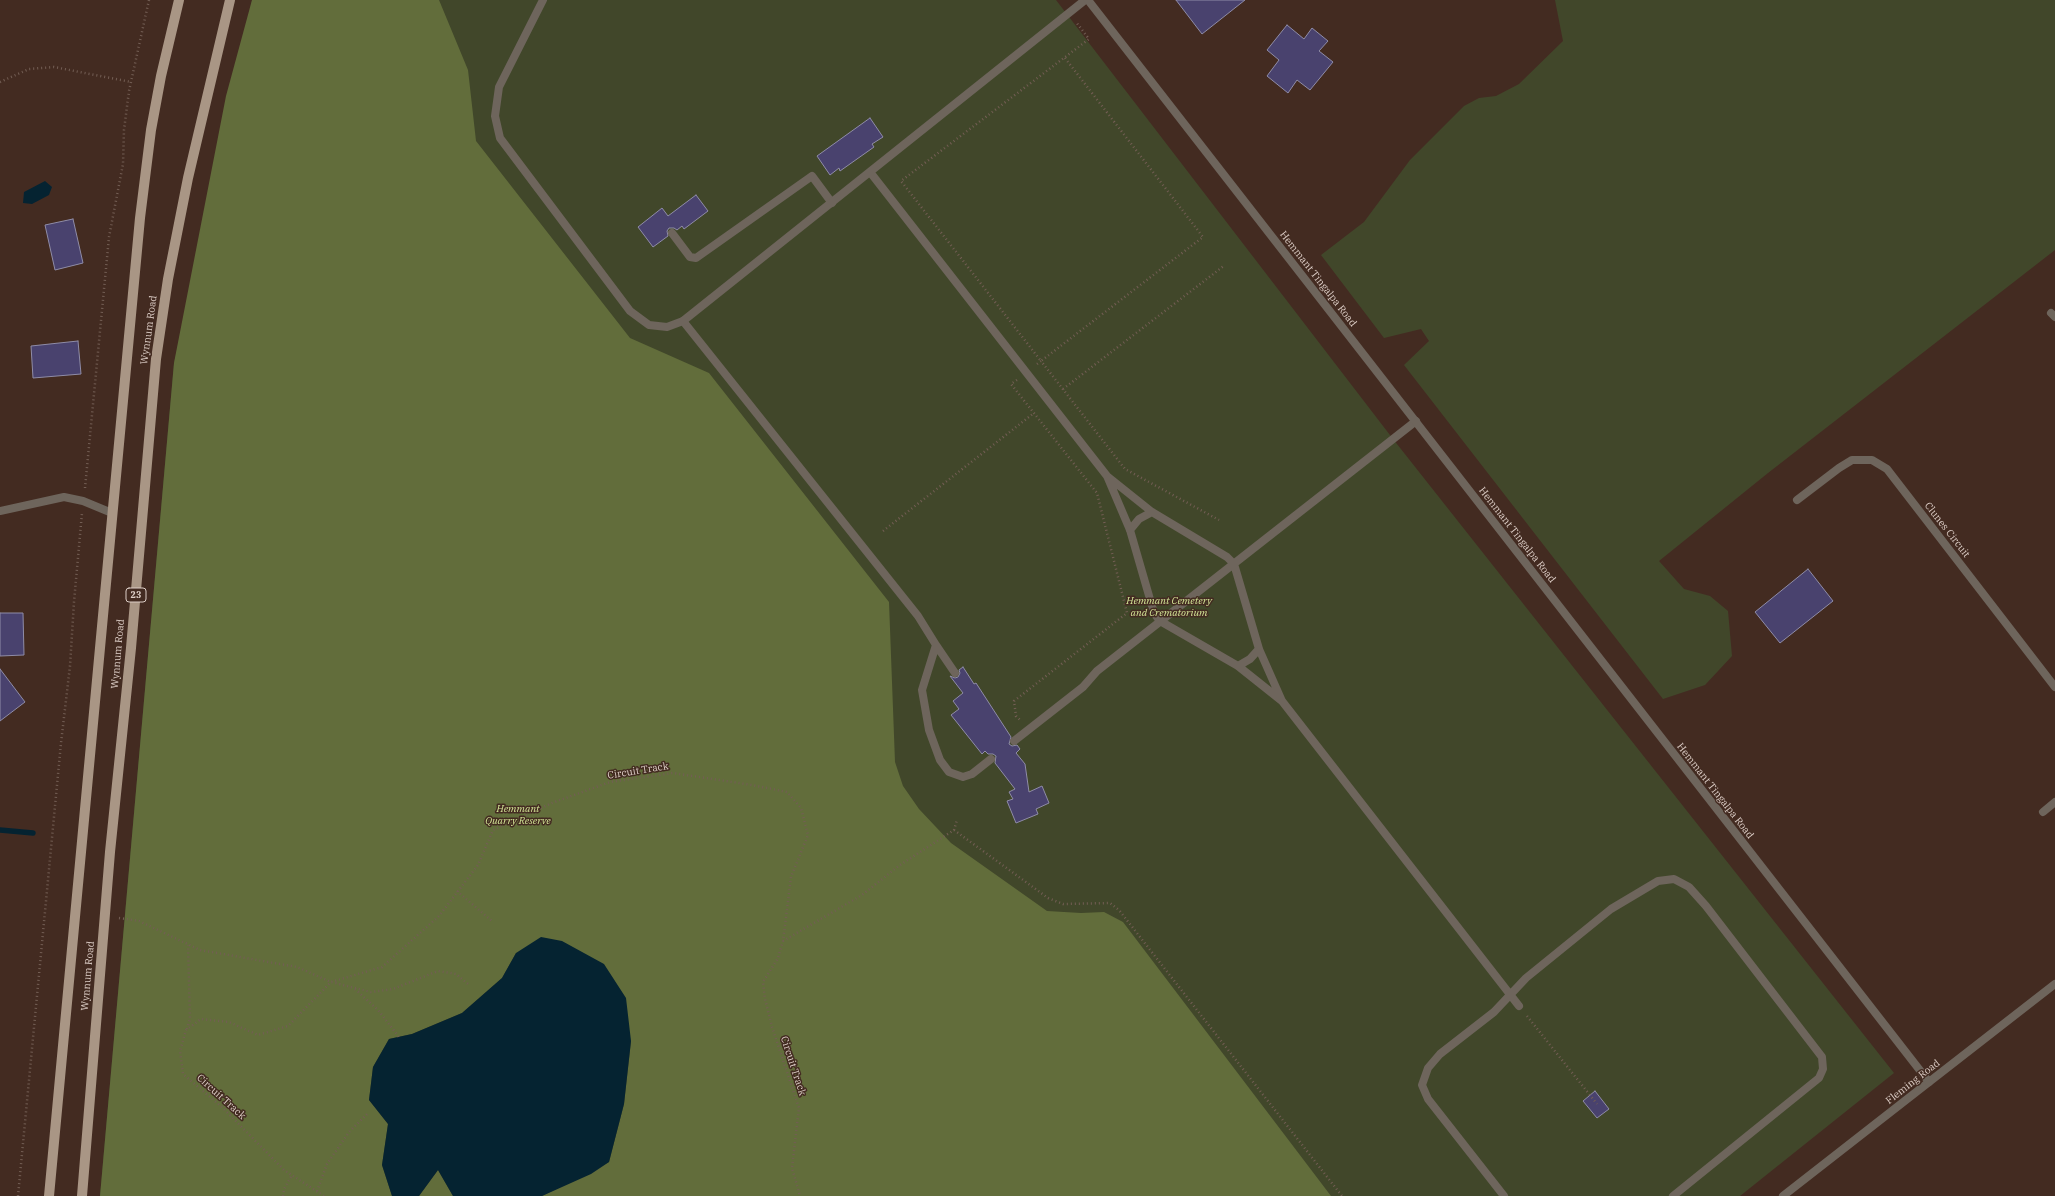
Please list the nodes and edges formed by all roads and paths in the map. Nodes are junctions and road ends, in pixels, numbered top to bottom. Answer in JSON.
{"nodes":[{"id":1,"x":149,"y":0,"type":"edge"},
{"id":2,"x":179,"y":0,"type":"edge"},
{"id":3,"x":230,"y":0,"type":"edge"},
{"id":4,"x":543,"y":0,"type":"edge"},
{"id":5,"x":1087,"y":0,"type":"edge"},
{"id":6,"x":1069,"y":12,"type":"junction"},
{"id":7,"x":1065,"y":58,"type":"junction"},
{"id":8,"x":0,"y":82,"type":"edge"},
{"id":9,"x":131,"y":82,"type":"junction"},
{"id":10,"x":870,"y":172,"type":"junction"},
{"id":11,"x":832,"y":203,"type":"junction"},
{"id":12,"x":672,"y":233,"type":"dead end"},
{"id":13,"x":1225,"y":265,"type":"dead end"},
{"id":14,"x":683,"y":321,"type":"junction"},
{"id":15,"x":1041,"y":361,"type":"junction"},
{"id":16,"x":1027,"y":372,"type":"junction"},
{"id":17,"x":1063,"y":390,"type":"junction"},
{"id":18,"x":1034,"y":413,"type":"junction"},
{"id":19,"x":1416,"y":421,"type":"junction"},
{"id":20,"x":1107,"y":476,"type":"junction"},
{"id":21,"x":1797,"y":500,"type":"dead end"},
{"id":22,"x":83,"y":501,"type":"junction"},
{"id":23,"x":0,"y":511,"type":"edge"},
{"id":24,"x":1152,"y":512,"type":"junction"},
{"id":25,"x":112,"y":513,"type":"junction"},
{"id":26,"x":1219,"y":520,"type":"dead end"},
{"id":27,"x":1130,"y":530,"type":"junction"},
{"id":28,"x":883,"y":531,"type":"dead end"},
{"id":29,"x":1234,"y":564,"type":"junction"},
{"id":30,"x":1160,"y":621,"type":"junction"},
{"id":31,"x":936,"y":646,"type":"junction"},
{"id":32,"x":1260,"y":649,"type":"junction"},
{"id":33,"x":1238,"y":666,"type":"junction"},
{"id":34,"x":955,"y":673,"type":"dead end"},
{"id":35,"x":2055,"y":687,"type":"edge"},
{"id":36,"x":1282,"y":701,"type":"junction"},
{"id":37,"x":1027,"y":730,"type":"junction"},
{"id":38,"x":1014,"y":741,"type":"dead end"},
{"id":39,"x":991,"y":759,"type":"dead end"},
{"id":40,"x":2055,"y":802,"type":"edge"},
{"id":41,"x":2043,"y":812,"type":"dead end"},
{"id":42,"x":957,"y":820,"type":"dead end"},
{"id":43,"x":954,"y":830,"type":"junction"},
{"id":44,"x":457,"y":891,"type":"junction"},
{"id":45,"x":105,"y":916,"type":"junction"},
{"id":46,"x":493,"y":922,"type":"dead end"},
{"id":47,"x":782,"y":941,"type":"junction"},
{"id":48,"x":188,"y":944,"type":"junction"},
{"id":49,"x":331,"y":982,"type":"junction"},
{"id":50,"x":468,"y":984,"type":"dead end"},
{"id":51,"x":2055,"y":984,"type":"edge"},
{"id":52,"x":354,"y":988,"type":"junction"},
{"id":53,"x":1510,"y":995,"type":"junction"},
{"id":54,"x":1519,"y":1006,"type":"joint"},
{"id":55,"x":186,"y":1030,"type":"junction"},
{"id":56,"x":400,"y":1037,"type":"dead end"},
{"id":57,"x":1928,"y":1082,"type":"junction"},
{"id":58,"x":1597,"y":1104,"type":"dead end"},
{"id":59,"x":367,"y":1114,"type":"dead end"},
{"id":60,"x":292,"y":1175,"type":"junction"},
{"id":61,"x":317,"y":1191,"type":"junction"},
{"id":62,"x":18,"y":1196,"type":"edge"},
{"id":63,"x":49,"y":1196,"type":"edge"},
{"id":64,"x":82,"y":1196,"type":"edge"},
{"id":65,"x":283,"y":1196,"type":"edge"},
{"id":66,"x":324,"y":1196,"type":"edge"},
{"id":67,"x":800,"y":1196,"type":"edge"},
{"id":68,"x":1342,"y":1196,"type":"edge"},
{"id":69,"x":1504,"y":1196,"type":"edge"},
{"id":70,"x":1673,"y":1196,"type":"edge"},
{"id":71,"x":1783,"y":1196,"type":"edge"}],
"edges":[{"from":1,"to":9,"type":"path"},
{"from":2,"to":25,"type":"main road","name":"Wynnum Road"},
{"from":3,"to":45,"type":"main road","name":"Wynnum Road","number":"23"},
{"from":4,"to":14,"type":"street"},
{"from":5,"to":6,"type":"street"},
{"from":5,"to":19,"type":"street","name":"Hemmant Tingalpa Road"},
{"from":6,"to":7,"type":"path"},
{"from":6,"to":10,"type":"street"},
{"from":7,"to":15,"type":"path"},
{"from":7,"to":15,"type":"path"},
{"from":8,"to":9,"type":"path"},
{"from":9,"to":22,"type":"path"},
{"from":10,"to":11,"type":"street"},
{"from":10,"to":16,"type":"street"},
{"from":11,"to":12,"type":"street"},
{"from":11,"to":14,"type":"street"},
{"from":13,"to":17,"type":"path"},
{"from":14,"to":31,"type":"street"},
{"from":15,"to":16,"type":"path"},
{"from":15,"to":17,"type":"path"},
{"from":16,"to":18,"type":"path"},
{"from":16,"to":20,"type":"street"},
{"from":17,"to":26,"type":"path"},
{"from":18,"to":28,"type":"path"},
{"from":18,"to":37,"type":"path"},
{"from":19,"to":29,"type":"street"},
{"from":19,"to":57,"type":"street","name":"Hemmant Tingalpa Road"},
{"from":20,"to":24,"type":"street"},
{"from":20,"to":27,"type":"street"},
{"from":21,"to":35,"type":"street","name":"Clunes Circuit"},
{"from":22,"to":23,"type":"street"},
{"from":22,"to":25,"type":"street"},
{"from":22,"to":62,"type":"path"},
{"from":24,"to":27,"type":"street"},
{"from":24,"to":29,"type":"street"},
{"from":25,"to":63,"type":"main road","name":"Wynnum Road"},
{"from":27,"to":30,"type":"street"},
{"from":29,"to":30,"type":"street"},
{"from":29,"to":32,"type":"street"},
{"from":30,"to":33,"type":"street"},
{"from":30,"to":37,"type":"street"},
{"from":31,"to":34,"type":"street"},
{"from":31,"to":39,"type":"street"},
{"from":32,"to":33,"type":"street"},
{"from":32,"to":36,"type":"street"},
{"from":33,"to":36,"type":"street"},
{"from":36,"to":53,"type":"street"},
{"from":37,"to":38,"type":"street"},
{"from":40,"to":41,"type":"street"},
{"from":42,"to":43,"type":"path"},
{"from":43,"to":47,"type":"path"},
{"from":43,"to":68,"type":"path"},
{"from":44,"to":46,"type":"path"},
{"from":44,"to":47,"type":"path","name":"Circuit Track"},
{"from":44,"to":49,"type":"path","name":"Circuit Track"},
{"from":45,"to":48,"type":"path"},
{"from":45,"to":64,"type":"main road","name":"Wynnum Road","number":"23"},
{"from":47,"to":67,"type":"path","name":"Circuit Track"},
{"from":48,"to":49,"type":"path"},
{"from":48,"to":55,"type":"path"},
{"from":49,"to":52,"type":"path"},
{"from":49,"to":55,"type":"path","name":"Circuit Track"},
{"from":50,"to":52,"type":"path"},
{"from":51,"to":57,"type":"street","name":"Fleming Road"},
{"from":52,"to":56,"type":"path"},
{"from":53,"to":54,"type":"street"},
{"from":53,"to":69,"type":"street"},
{"from":53,"to":70,"type":"street"},
{"from":54,"to":58,"type":"path"},
{"from":55,"to":60,"type":"path","name":"Circuit Track"},
{"from":57,"to":71,"type":"street","name":"Fleming Road"},
{"from":59,"to":61,"type":"path"},
{"from":60,"to":61,"type":"path","name":"Circuit Track"},
{"from":60,"to":65,"type":"path"},
{"from":61,"to":66,"type":"path","name":"Circuit Track"}]}
